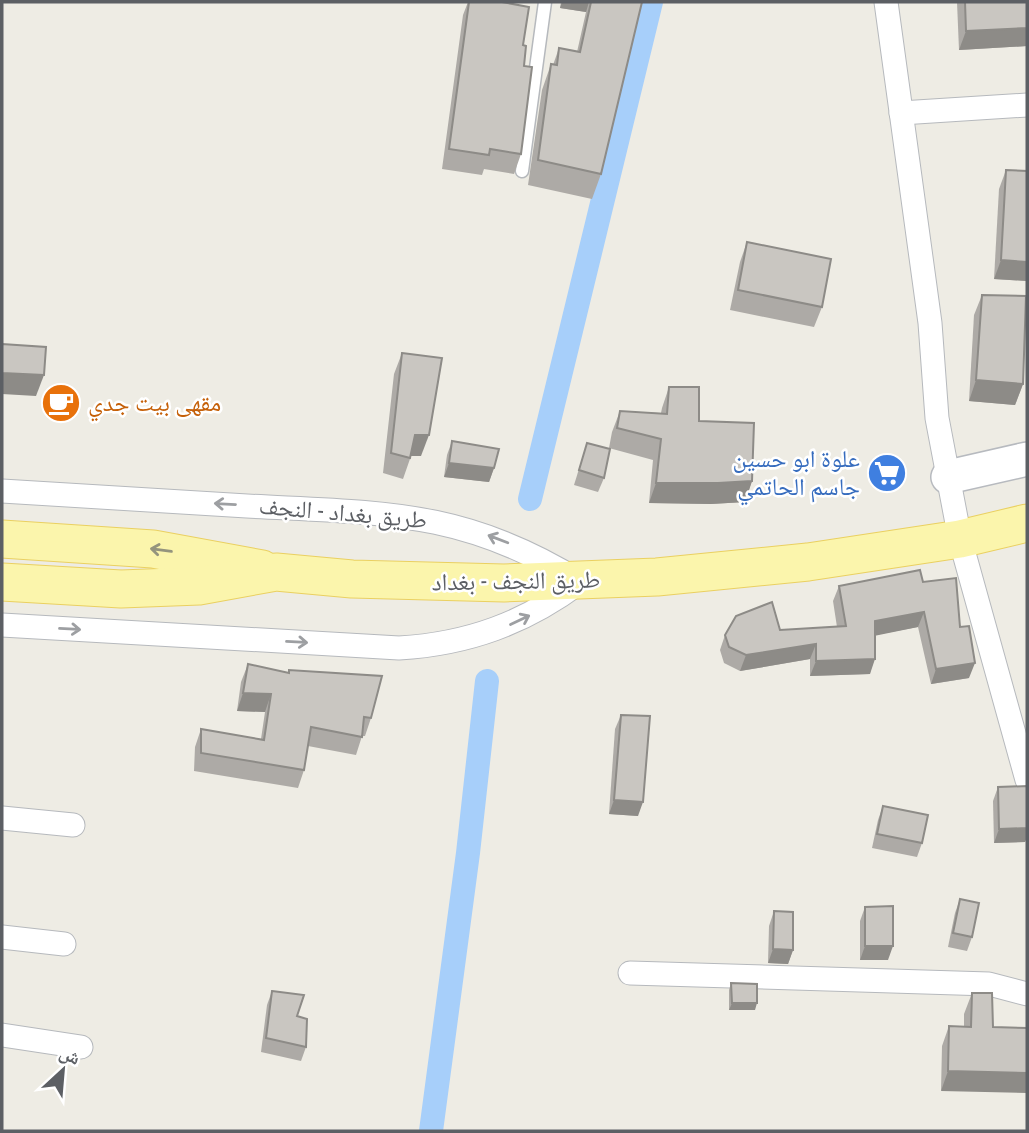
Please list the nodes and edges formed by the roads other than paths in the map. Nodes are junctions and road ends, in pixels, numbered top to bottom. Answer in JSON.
{"nodes":[{"id":1,"x":545,"y":2,"type":"edge"},
{"id":2,"x":886,"y":2,"type":"edge"},
{"id":3,"x":1027,"y":105,"type":"edge"},
{"id":4,"x":901,"y":113,"type":"junction"},
{"id":5,"x":522,"y":171,"type":"edge"},
{"id":6,"x":1027,"y":459,"type":"edge"},
{"id":7,"x":948,"y":477,"type":"junction"},
{"id":8,"x":2,"y":491,"type":"edge"},
{"id":9,"x":1027,"y":523,"type":"edge"},
{"id":10,"x":2,"y":538,"type":"edge"},
{"id":11,"x":960,"y":539,"type":"junction"},
{"id":12,"x":276,"y":572,"type":"junction"},
{"id":13,"x":2,"y":582,"type":"edge"},
{"id":14,"x":580,"y":582,"type":"junction"},
{"id":15,"x":2,"y":625,"type":"edge"},
{"id":16,"x":1027,"y":780,"type":"edge"},
{"id":17,"x":2,"y":818,"type":"edge"},
{"id":18,"x":73,"y":825,"type":"dead end"},
{"id":19,"x":2,"y":937,"type":"edge"},
{"id":20,"x":64,"y":944,"type":"dead end"},
{"id":21,"x":629,"y":973,"type":"dead end"},
{"id":22,"x":1027,"y":994,"type":"edge"},
{"id":23,"x":2,"y":1035,"type":"edge"},
{"id":24,"x":81,"y":1047,"type":"dead end"}],
"edges":[{"from":1,"to":5,"type":"lane"},
{"from":2,"to":4,"type":"street"},
{"from":3,"to":4,"type":"street"},
{"from":4,"to":7,"type":"street"},
{"from":6,"to":7,"type":"street"},
{"from":7,"to":11,"type":"street"},
{"from":14,"to":8,"type":"street","name":"طريق بغداد - النجف","one_way":true},
{"from":9,"to":11,"type":"main road","name":"طريق النجف - بغداد"},
{"from":12,"to":10,"type":"main road","one_way":true},
{"from":11,"to":14,"type":"main road","name":"طريق النجف - بغداد"},
{"from":11,"to":16,"type":"street"},
{"from":12,"to":13,"type":"main road","name":"طريق النجف - بغداد"},
{"from":12,"to":14,"type":"main road","name":"طريق النجف - بغداد"},
{"from":15,"to":14,"type":"street","one_way":true},
{"from":17,"to":18,"type":"street"},
{"from":19,"to":20,"type":"street"},
{"from":21,"to":22,"type":"street"},
{"from":23,"to":24,"type":"street"}]}
